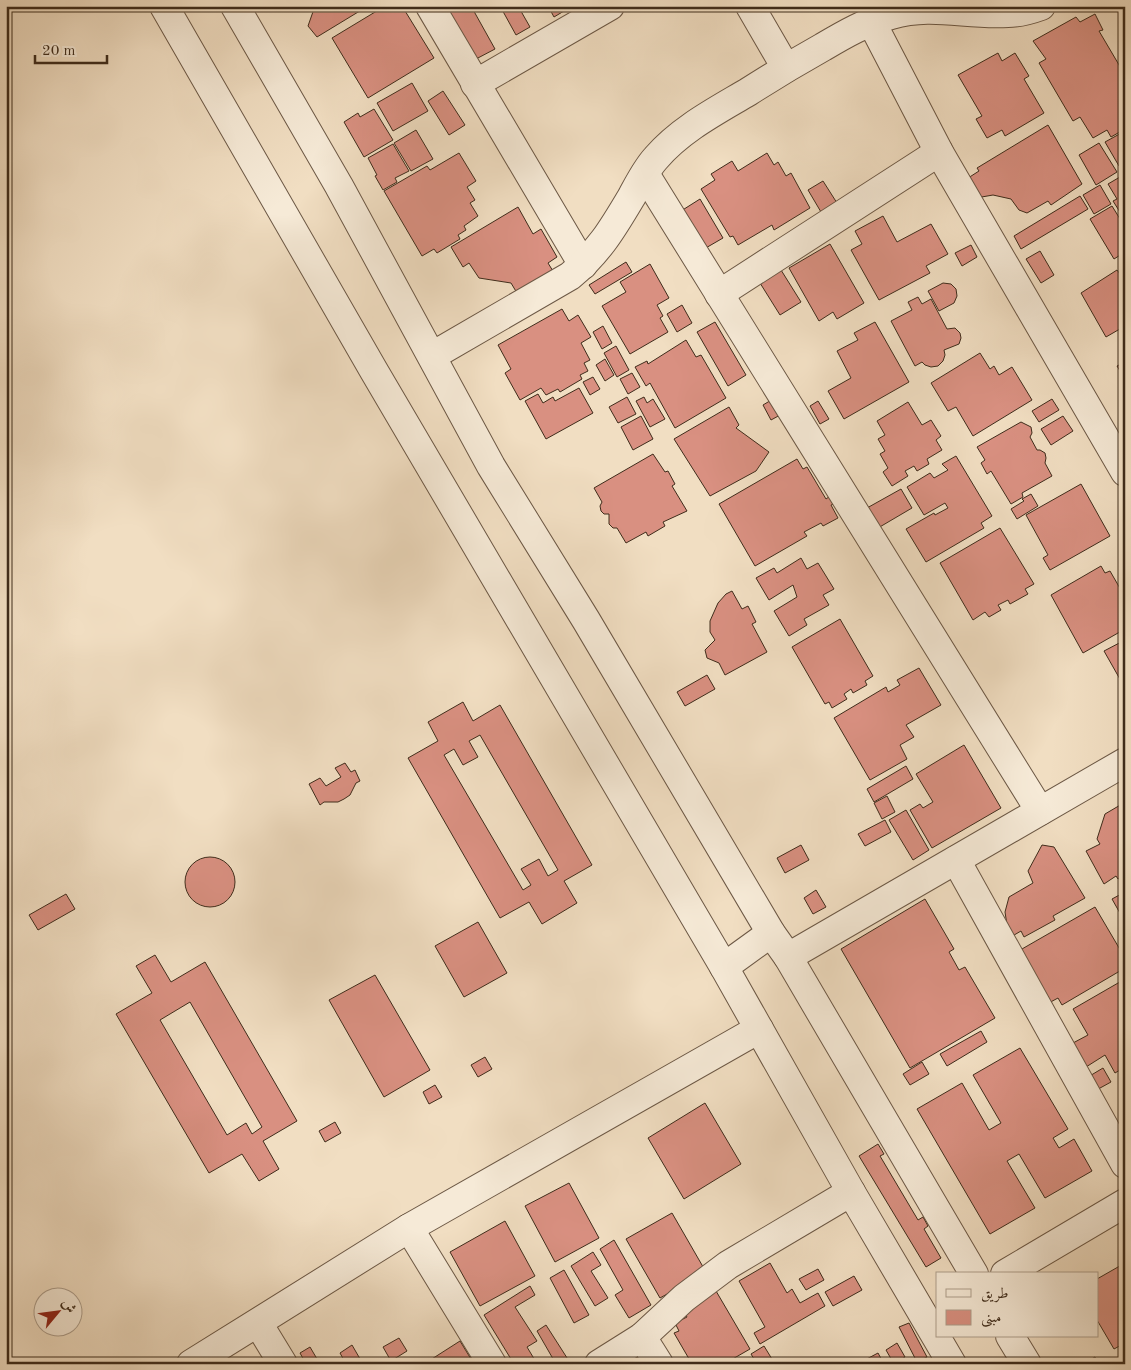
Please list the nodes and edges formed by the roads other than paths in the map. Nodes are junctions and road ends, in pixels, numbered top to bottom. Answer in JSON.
{"nodes":[{"id":1,"x":164,"y":6,"type":"edge"},
{"id":2,"x":235,"y":6,"type":"edge"},
{"id":3,"x":430,"y":6,"type":"edge"},
{"id":4,"x":610,"y":6,"type":"edge"},
{"id":5,"x":750,"y":6,"type":"edge"},
{"id":6,"x":1027,"y":8,"type":"edge"},
{"id":7,"x":871,"y":22,"type":"junction"},
{"id":8,"x":786,"y":68,"type":"junction"},
{"id":9,"x":475,"y":84,"type":"junction"},
{"id":10,"x":939,"y":152,"type":"junction"},
{"id":11,"x":645,"y":174,"type":"junction"},
{"id":12,"x":583,"y":265,"type":"junction"},
{"id":13,"x":719,"y":294,"type":"junction"},
{"id":14,"x":432,"y":356,"type":"junction"},
{"id":15,"x":1125,"y":472,"type":"edge"},
{"id":16,"x":1125,"y":762,"type":"edge"},
{"id":17,"x":1040,"y":811,"type":"junction"},
{"id":18,"x":956,"y":860,"type":"junction"},
{"id":19,"x":771,"y":933,"type":"junction"},
{"id":20,"x":788,"y":958,"type":"junction"},
{"id":21,"x":724,"y":967,"type":"junction"},
{"id":22,"x":759,"y":1029,"type":"junction"},
{"id":23,"x":1125,"y":1164,"type":"edge"},
{"id":24,"x":852,"y":1192,"type":"junction"},
{"id":25,"x":1125,"y":1203,"type":"edge"},
{"id":26,"x":409,"y":1228,"type":"junction"},
{"id":27,"x":973,"y":1272,"type":"edge"},
{"id":28,"x":1008,"y":1272,"type":"edge"},
{"id":29,"x":258,"y":1322,"type":"junction"},
{"id":30,"x":936,"y":1336,"type":"edge"},
{"id":31,"x":642,"y":1337,"type":"junction"},
{"id":32,"x":937,"y":1338,"type":"edge"},
{"id":33,"x":1011,"y":1338,"type":"edge"},
{"id":34,"x":191,"y":1364,"type":"edge"},
{"id":35,"x":283,"y":1364,"type":"edge"},
{"id":36,"x":492,"y":1364,"type":"edge"},
{"id":37,"x":599,"y":1364,"type":"edge"},
{"id":38,"x":659,"y":1364,"type":"edge"},
{"id":39,"x":952,"y":1364,"type":"edge"},
{"id":40,"x":1027,"y":1364,"type":"edge"}],
"edges":[{"from":1,"to":21,"type":"street"},
{"from":2,"to":14,"type":"street"},
{"from":3,"to":9,"type":"street"},
{"from":4,"to":9,"type":"street"},
{"from":5,"to":8,"type":"street"},
{"from":6,"to":7,"type":"street"},
{"from":7,"to":8,"type":"street"},
{"from":7,"to":10,"type":"street"},
{"from":8,"to":11,"type":"street"},
{"from":9,"to":12,"type":"street"},
{"from":10,"to":13,"type":"street"},
{"from":10,"to":15,"type":"street"},
{"from":11,"to":12,"type":"street"},
{"from":11,"to":13,"type":"street"},
{"from":12,"to":14,"type":"street"},
{"from":13,"to":17,"type":"street"},
{"from":14,"to":19,"type":"street"},
{"from":16,"to":17,"type":"street"},
{"from":17,"to":18,"type":"street"},
{"from":18,"to":20,"type":"street"},
{"from":18,"to":23,"type":"street"},
{"from":19,"to":20,"type":"street"},
{"from":19,"to":21,"type":"street"},
{"from":20,"to":27,"type":"street"},
{"from":21,"to":22,"type":"street"},
{"from":22,"to":24,"type":"street"},
{"from":22,"to":26,"type":"street"},
{"from":24,"to":30,"type":"street"},
{"from":24,"to":31,"type":"street"},
{"from":25,"to":28,"type":"street"},
{"from":26,"to":29,"type":"street"},
{"from":26,"to":36,"type":"street"},
{"from":29,"to":34,"type":"street"},
{"from":29,"to":35,"type":"street"},
{"from":31,"to":37,"type":"street"},
{"from":31,"to":38,"type":"street"},
{"from":32,"to":39,"type":"street"},
{"from":33,"to":40,"type":"street"}]}
